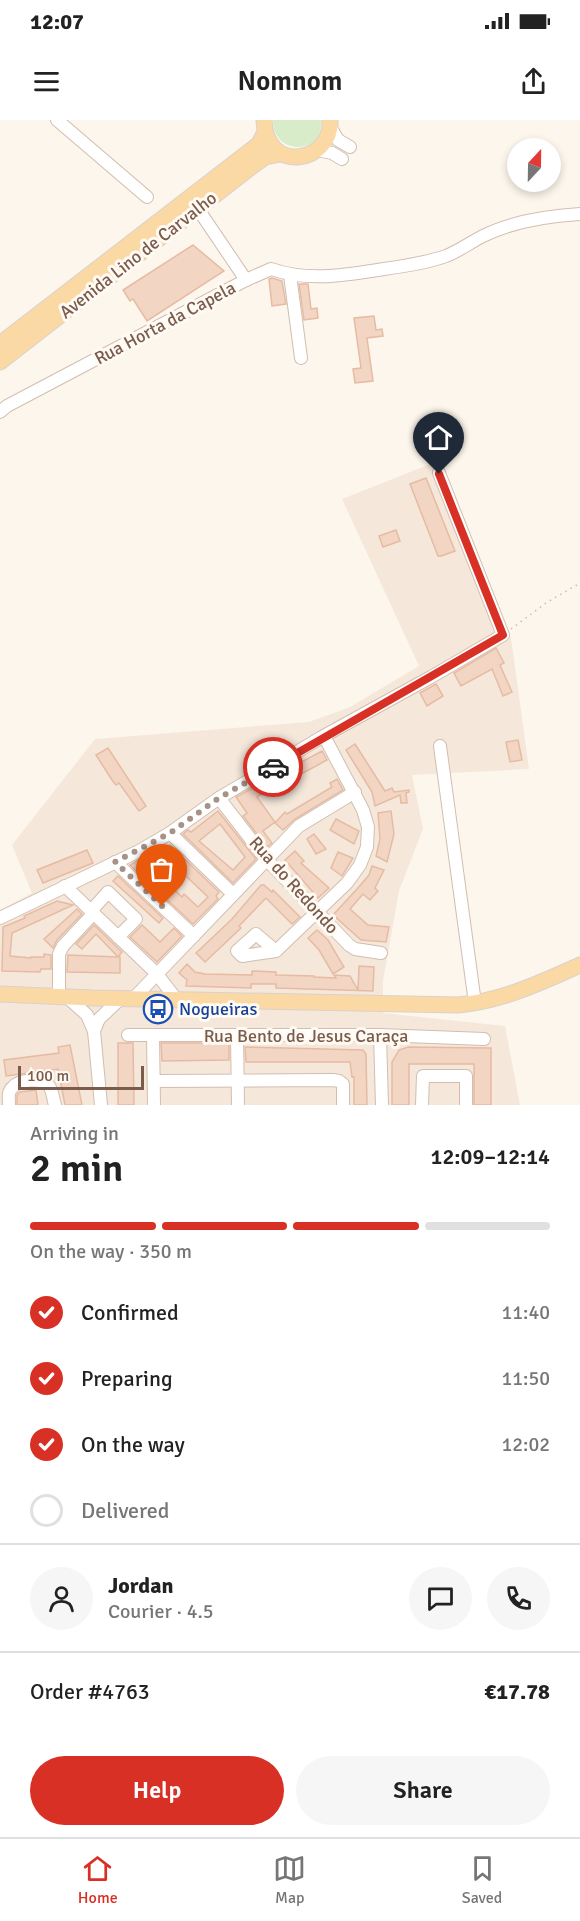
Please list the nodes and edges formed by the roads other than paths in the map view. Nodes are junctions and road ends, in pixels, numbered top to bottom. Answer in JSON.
{"nodes":[{"id":1,"x":57,"y":120,"type":"edge"},
{"id":2,"x":330,"y":124,"type":"edge"},
{"id":3,"x":264,"y":127,"type":"edge"},
{"id":4,"x":350,"y":147,"type":"dead end"},
{"id":5,"x":317,"y":150,"type":"junction"},
{"id":6,"x":280,"y":154,"type":"junction"},
{"id":7,"x":342,"y":159,"type":"dead end"},
{"id":8,"x":147,"y":197,"type":"dead end"},
{"id":9,"x":198,"y":208,"type":"junction"},
{"id":10,"x":580,"y":214,"type":"edge"},
{"id":11,"x":290,"y":275,"type":"junction"},
{"id":12,"x":246,"y":280,"type":"junction"},
{"id":13,"x":0,"y":344,"type":"edge"},
{"id":14,"x":301,"y":358,"type":"dead end"},
{"id":15,"x":0,"y":362,"type":"edge"},
{"id":16,"x":0,"y":412,"type":"edge"},
{"id":17,"x":439,"y":474,"type":"dead end"},
{"id":18,"x":324,"y":736,"type":"junction"},
{"id":19,"x":440,"y":746,"type":"dead end"},
{"id":20,"x":355,"y":792,"type":"junction"},
{"id":21,"x":219,"y":798,"type":"junction"},
{"id":22,"x":170,"y":833,"type":"junction"},
{"id":23,"x":266,"y":859,"type":"junction"},
{"id":24,"x":115,"y":862,"type":"junction"},
{"id":25,"x":65,"y":886,"type":"junction"},
{"id":26,"x":233,"y":894,"type":"junction"},
{"id":27,"x":92,"y":912,"type":"junction"},
{"id":28,"x":317,"y":912,"type":"junction"},
{"id":29,"x":0,"y":918,"type":"edge"},
{"id":30,"x":194,"y":936,"type":"junction"},
{"id":31,"x":118,"y":937,"type":"junction"},
{"id":32,"x":276,"y":951,"type":"dead end"},
{"id":33,"x":381,"y":953,"type":"dead end"},
{"id":34,"x":580,"y":965,"type":"edge"},
{"id":35,"x":156,"y":973,"type":"junction"},
{"id":36,"x":0,"y":994,"type":"edge"},
{"id":37,"x":63,"y":997,"type":"junction"},
{"id":38,"x":92,"y":998,"type":"junction"},
{"id":39,"x":127,"y":999,"type":"junction"},
{"id":40,"x":177,"y":1000,"type":"junction"},
{"id":41,"x":475,"y":1003,"type":"junction"},
{"id":42,"x":87,"y":1015,"type":"junction"},
{"id":43,"x":97,"y":1025,"type":"junction"},
{"id":44,"x":128,"y":1035,"type":"dead end"},
{"id":45,"x":153,"y":1035,"type":"junction"},
{"id":46,"x":237,"y":1035,"type":"junction"},
{"id":47,"x":380,"y":1035,"type":"junction"},
{"id":48,"x":484,"y":1038,"type":"dead end"},
{"id":49,"x":238,"y":1080,"type":"junction"},
{"id":50,"x":154,"y":1081,"type":"junction"},
{"id":51,"x":6,"y":1097,"type":"edge"},
{"id":52,"x":55,"y":1105,"type":"edge"},
{"id":53,"x":101,"y":1105,"type":"edge"},
{"id":54,"x":154,"y":1105,"type":"edge"},
{"id":55,"x":238,"y":1105,"type":"edge"},
{"id":56,"x":343,"y":1105,"type":"edge"},
{"id":57,"x":382,"y":1105,"type":"edge"},
{"id":58,"x":422,"y":1105,"type":"edge"},
{"id":59,"x":466,"y":1105,"type":"edge"}],
"edges":[{"from":1,"to":8,"type":"street"},
{"from":2,"to":4,"type":"street"},
{"from":2,"to":5,"type":"main road"},
{"from":3,"to":6,"type":"main road"},
{"from":3,"to":13,"type":"main road","name":"Avenida Lino de Carvalho"},
{"from":5,"to":6,"type":"main road"},
{"from":5,"to":7,"type":"street"},
{"from":6,"to":9,"type":"main road","name":"Avenida Lino de Carvalho"},
{"from":9,"to":12,"type":"street"},
{"from":9,"to":15,"type":"main road","name":"Avenida Lino de Carvalho"},
{"from":10,"to":11,"type":"street","name":"Rua Horta da Capela"},
{"from":11,"to":12,"type":"street","name":"Rua Horta da Capela"},
{"from":11,"to":14,"type":"street"},
{"from":12,"to":16,"type":"street","name":"Rua Horta da Capela"},
{"from":17,"to":18,"type":"street"},
{"from":18,"to":20,"type":"street"},
{"from":18,"to":21,"type":"street"},
{"from":19,"to":41,"type":"street"},
{"from":20,"to":23,"type":"street"},
{"from":20,"to":28,"type":"street"},
{"from":21,"to":22,"type":"street"},
{"from":21,"to":23,"type":"street","name":"Rua do Redondo"},
{"from":22,"to":24,"type":"street"},
{"from":22,"to":26,"type":"street"},
{"from":23,"to":26,"type":"street"},
{"from":23,"to":28,"type":"street","name":"Rua do Redondo"},
{"from":24,"to":25,"type":"street"},
{"from":24,"to":30,"type":"street"},
{"from":25,"to":27,"type":"street"},
{"from":25,"to":29,"type":"street"},
{"from":26,"to":30,"type":"street"},
{"from":27,"to":31,"type":"street"},
{"from":27,"to":31,"type":"street"},
{"from":27,"to":37,"type":"street"},
{"from":28,"to":32,"type":"street"},
{"from":28,"to":33,"type":"street","name":"Rua do Redondo"},
{"from":30,"to":35,"type":"street"},
{"from":31,"to":35,"type":"street"},
{"from":34,"to":41,"type":"main road","name":"Rua Bento de Jesus Caraça"},
{"from":35,"to":39,"type":"street"},
{"from":35,"to":40,"type":"street"},
{"from":36,"to":37,"type":"main road","name":"Rua Bento de Jesus Caraça"},
{"from":37,"to":38,"type":"main road","name":"Rua Bento de Jesus Caraça"},
{"from":37,"to":42,"type":"street"},
{"from":38,"to":39,"type":"main road","name":"Rua Bento de Jesus Caraça"},
{"from":38,"to":42,"type":"street"},
{"from":38,"to":43,"type":"street"},
{"from":39,"to":40,"type":"main road","name":"Rua Bento de Jesus Caraça"},
{"from":39,"to":43,"type":"street"},
{"from":40,"to":41,"type":"main road","name":"Rua Bento de Jesus Caraça"},
{"from":42,"to":43,"type":"street"},
{"from":43,"to":53,"type":"street"},
{"from":44,"to":45,"type":"street","name":"Rua Bento de Jesus Caraça"},
{"from":45,"to":46,"type":"street","name":"Rua Bento de Jesus Caraça"},
{"from":45,"to":50,"type":"street"},
{"from":46,"to":47,"type":"street","name":"Rua Bento de Jesus Caraça"},
{"from":46,"to":49,"type":"street"},
{"from":47,"to":48,"type":"street","name":"Rua Bento de Jesus Caraça"},
{"from":47,"to":57,"type":"street"},
{"from":49,"to":50,"type":"street"},
{"from":49,"to":55,"type":"street"},
{"from":49,"to":56,"type":"street"},
{"from":50,"to":54,"type":"street"},
{"from":51,"to":52,"type":"street"},
{"from":58,"to":59,"type":"street"}]}
